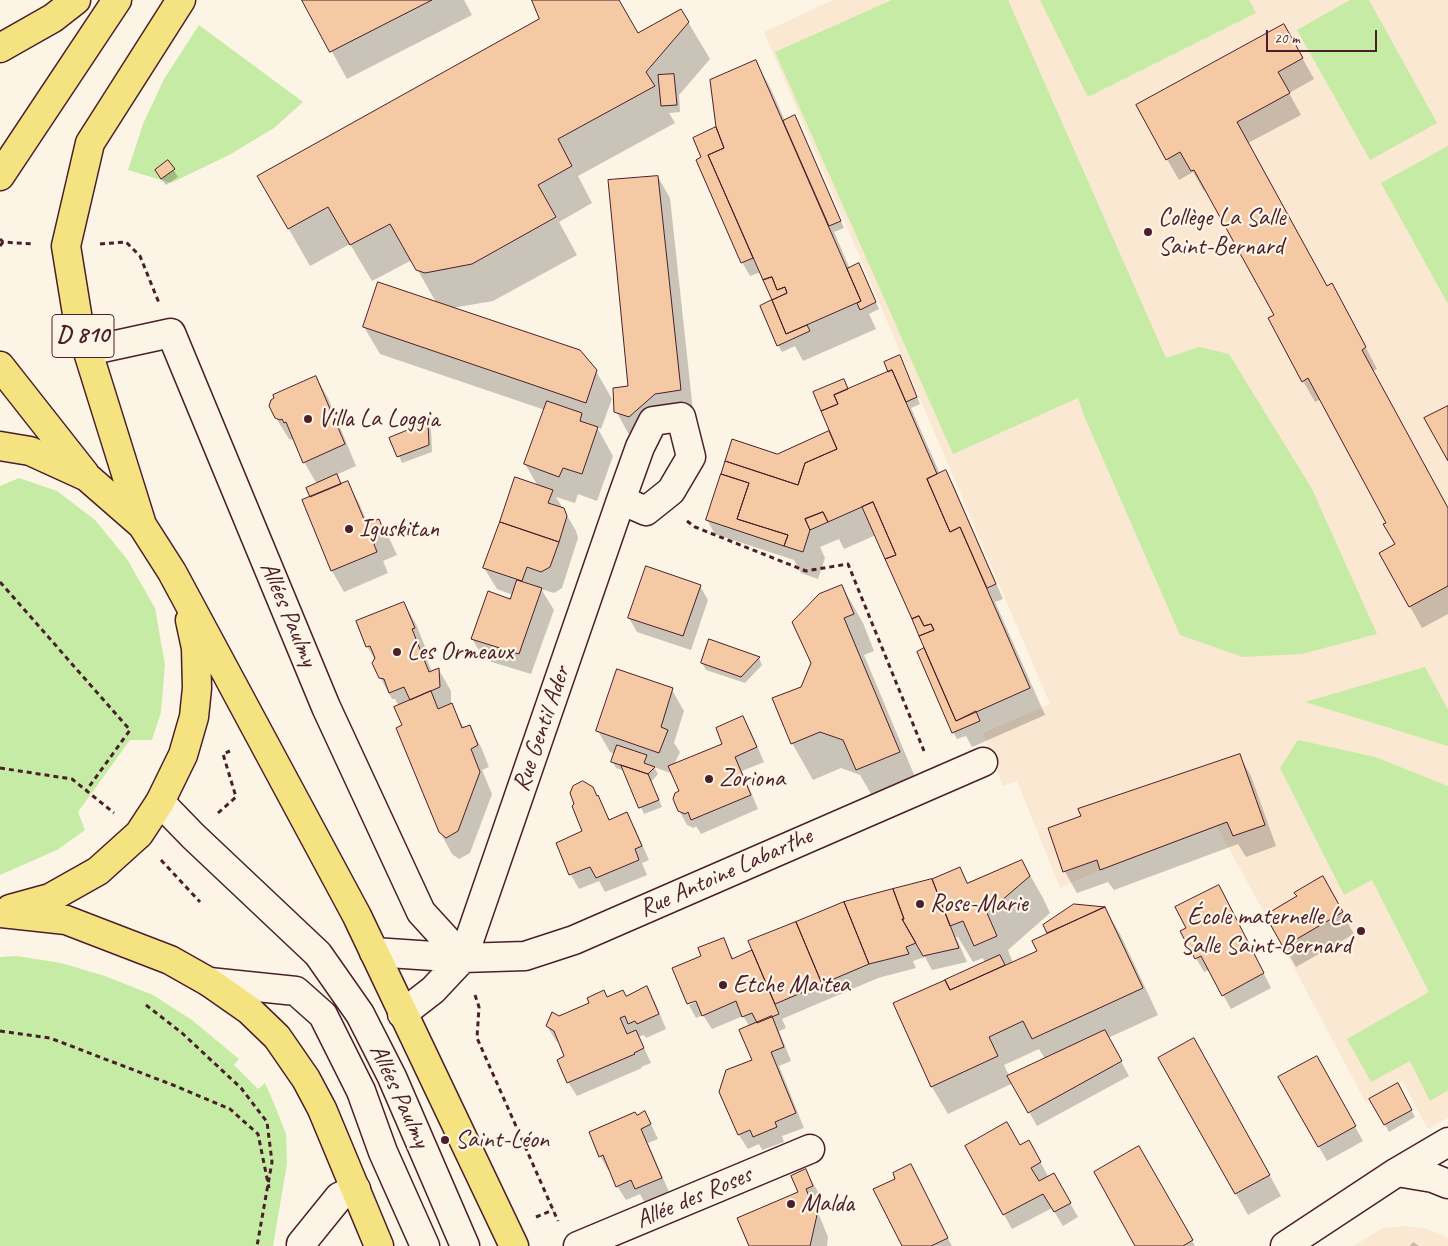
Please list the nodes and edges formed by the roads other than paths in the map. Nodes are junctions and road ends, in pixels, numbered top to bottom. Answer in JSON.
{"nodes":[{"id":1,"x":76,"y":0,"type":"edge"},
{"id":2,"x":116,"y":0,"type":"edge"},
{"id":3,"x":181,"y":0,"type":"edge"},
{"id":4,"x":0,"y":48,"type":"edge"},
{"id":5,"x":0,"y":176,"type":"edge"},
{"id":6,"x":88,"y":351,"type":"junction"},
{"id":7,"x":0,"y":366,"type":"edge"},
{"id":8,"x":0,"y":446,"type":"edge"},
{"id":9,"x":87,"y":478,"type":"junction"},
{"id":10,"x":621,"y":500,"type":"junction"},
{"id":11,"x":142,"y":525,"type":"junction"},
{"id":12,"x":172,"y":572,"type":"junction"},
{"id":13,"x":982,"y":762,"type":"dead end"},
{"id":14,"x":160,"y":802,"type":"junction"},
{"id":15,"x":0,"y":912,"type":"edge"},
{"id":16,"x":374,"y":952,"type":"junction"},
{"id":17,"x":318,"y":954,"type":"junction"},
{"id":18,"x":464,"y":958,"type":"junction"},
{"id":19,"x":209,"y":982,"type":"junction"},
{"id":20,"x":402,"y":1014,"type":"junction"},
{"id":21,"x":323,"y":1015,"type":"junction"},
{"id":22,"x":1448,"y":1142,"type":"edge"},
{"id":23,"x":810,"y":1149,"type":"dead end"},
{"id":24,"x":1396,"y":1172,"type":"junction"},
{"id":25,"x":1448,"y":1184,"type":"edge"},
{"id":26,"x":356,"y":1188,"type":"junction"},
{"id":27,"x":569,"y":1237,"type":"edge"},
{"id":28,"x":301,"y":1246,"type":"edge"},
{"id":29,"x":379,"y":1246,"type":"edge"},
{"id":30,"x":424,"y":1246,"type":"edge"},
{"id":31,"x":465,"y":1246,"type":"edge"},
{"id":32,"x":514,"y":1246,"type":"edge"},
{"id":33,"x":1285,"y":1246,"type":"edge"}],
"edges":[{"from":1,"to":4,"type":"main road"},
{"from":2,"to":5,"type":"main road"},
{"from":3,"to":6,"type":"main road","number":"D 810"},
{"from":6,"to":11,"type":"main road","number":"D 810"},
{"from":6,"to":18,"type":"street","name":"Allées Paulmy"},
{"from":7,"to":9,"type":"main road"},
{"from":8,"to":9,"type":"main road"},
{"from":9,"to":11,"type":"main road"},
{"from":10,"to":10,"type":"street","name":"Rue Gentil Ader"},
{"from":10,"to":18,"type":"street","name":"Rue Gentil Ader"},
{"from":11,"to":12,"type":"main road"},
{"from":12,"to":14,"type":"main road"},
{"from":12,"to":16,"type":"main road"},
{"from":13,"to":18,"type":"street","name":"Rue Antoine Labarthe"},
{"from":14,"to":15,"type":"main road"},
{"from":14,"to":17,"type":"street","name":"Allées Paulmy"},
{"from":15,"to":19,"type":"main road","name":"Allées Paulmy"},
{"from":16,"to":18,"type":"street","name":"Rue Antoine Labarthe"},
{"from":16,"to":20,"type":"main road"},
{"from":17,"to":21,"type":"street","name":"Allées Paulmy"},
{"from":17,"to":31,"type":"street","name":"Allées Paulmy"},
{"from":18,"to":20,"type":"street"},
{"from":19,"to":21,"type":"street","name":"Allées Paulmy"},
{"from":19,"to":26,"type":"main road","name":"Allées Paulmy"},
{"from":20,"to":32,"type":"main road"},
{"from":21,"to":30,"type":"street","name":"Allées Paulmy"},
{"from":22,"to":24,"type":"street"},
{"from":23,"to":27,"type":"street","name":"Allée des Roses"},
{"from":24,"to":25,"type":"street"},
{"from":24,"to":33,"type":"street"},
{"from":26,"to":28,"type":"street"},
{"from":26,"to":29,"type":"main road","name":"Allées Paulmy"}]}
